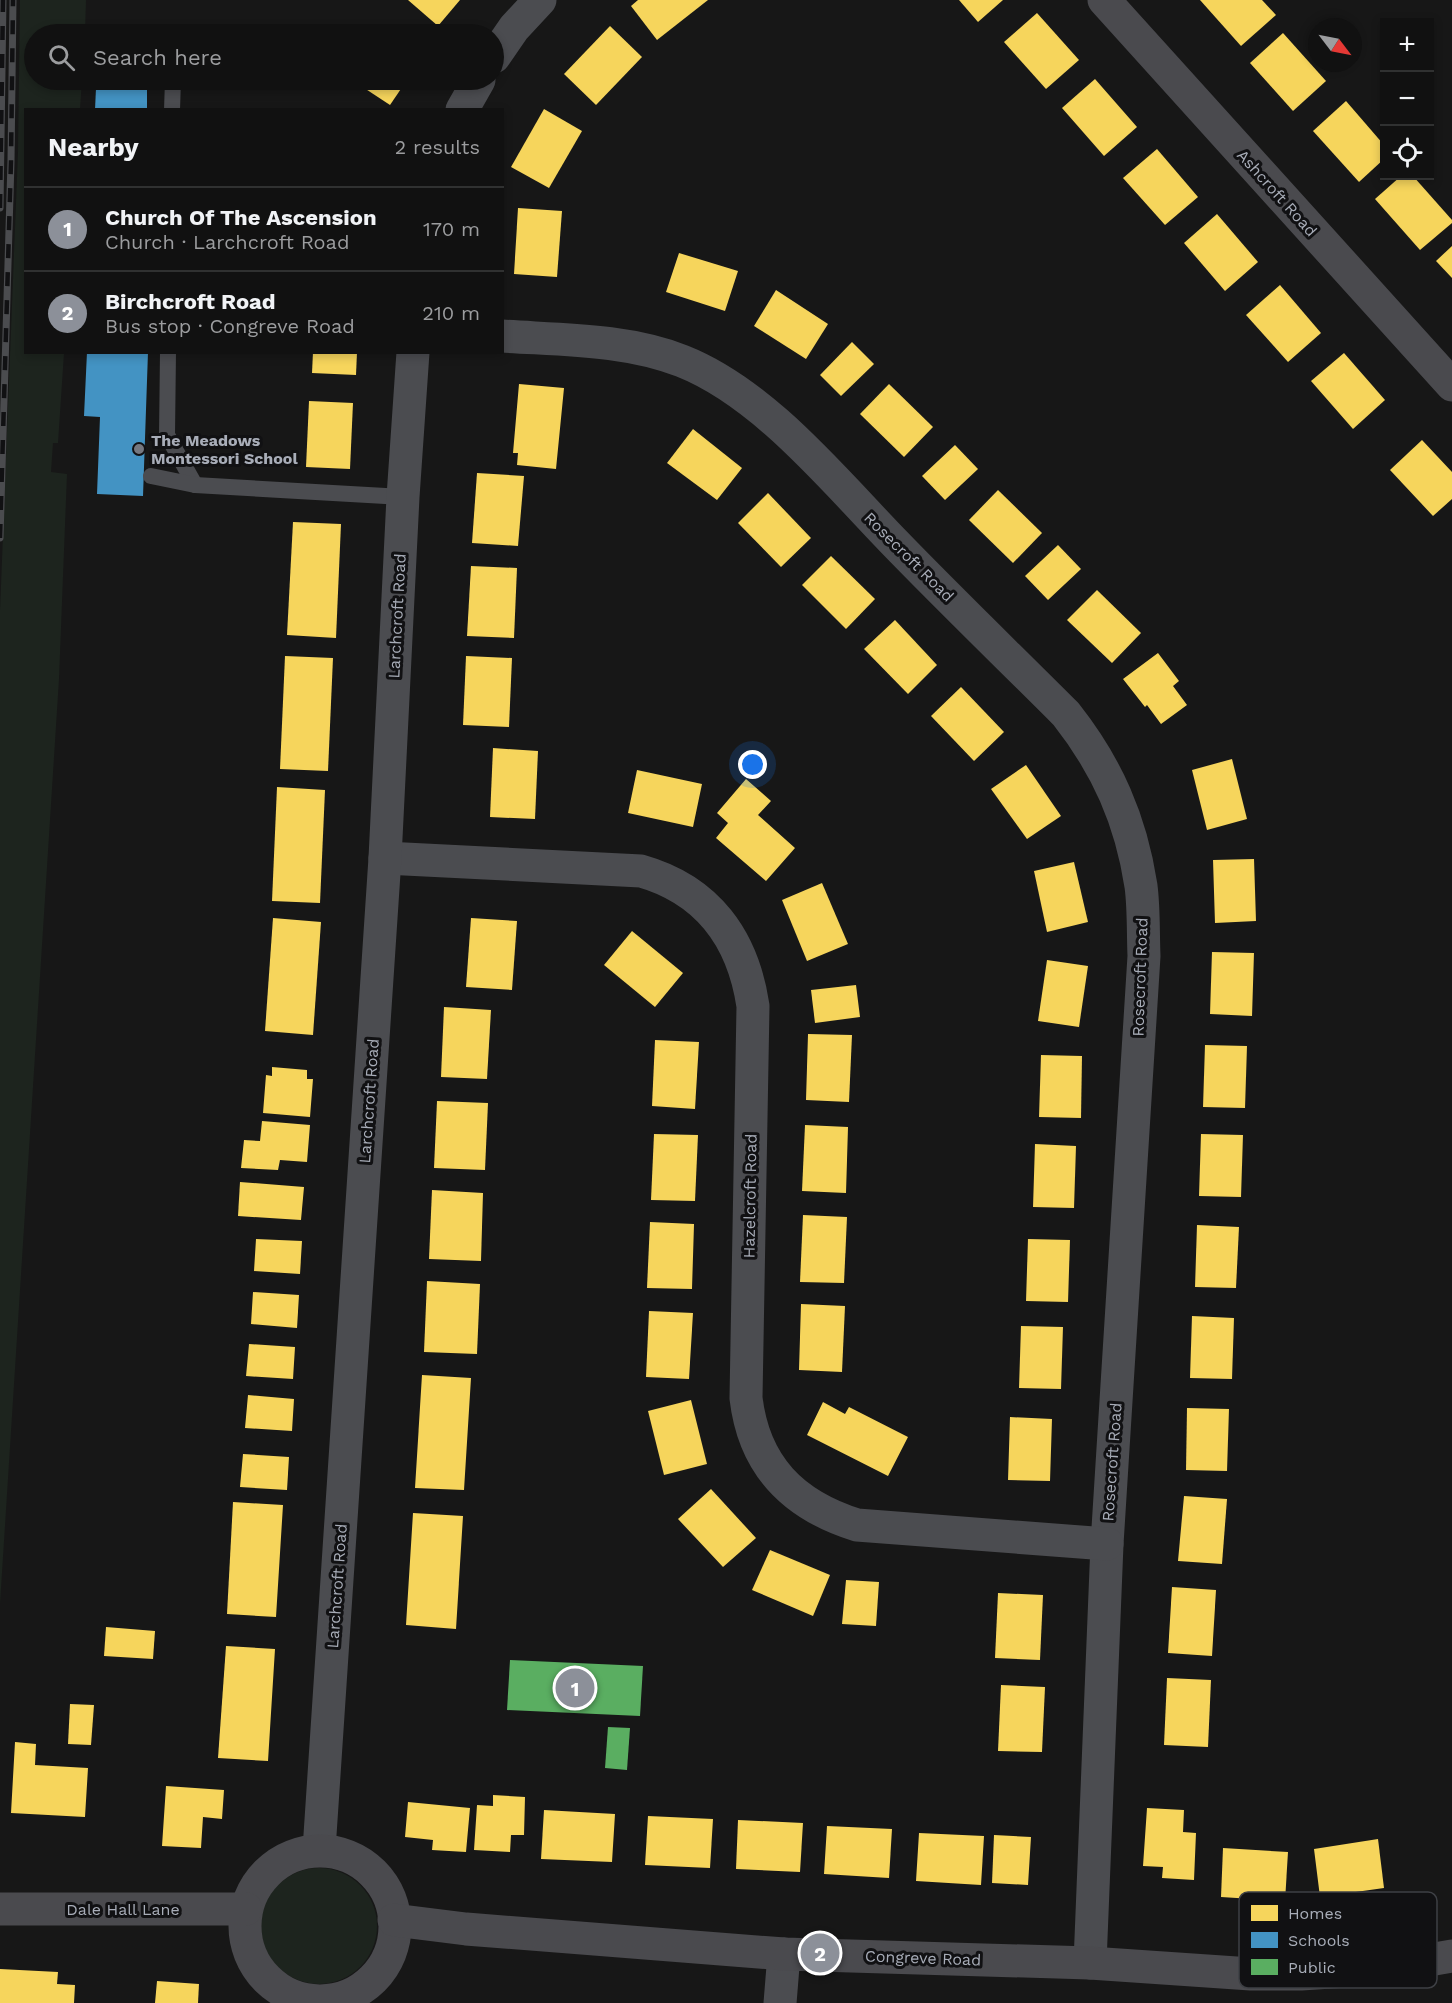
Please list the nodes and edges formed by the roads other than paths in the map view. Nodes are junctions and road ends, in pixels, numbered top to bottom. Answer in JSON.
{"nodes":[{"id":1,"x":540,"y":0,"type":"edge"},
{"id":2,"x":1104,"y":0,"type":"edge"},
{"id":3,"x":504,"y":42,"type":"edge"},
{"id":4,"x":173,"y":90,"type":"edge"},
{"id":5,"x":473,"y":90,"type":"edge"},
{"id":6,"x":172,"y":108,"type":"edge"},
{"id":7,"x":463,"y":108,"type":"edge"},
{"id":8,"x":504,"y":336,"type":"edge"},
{"id":9,"x":168,"y":354,"type":"edge"},
{"id":10,"x":413,"y":354,"type":"edge"},
{"id":11,"x":1452,"y":385,"type":"edge"},
{"id":12,"x":151,"y":476,"type":"dead end"},
{"id":13,"x":195,"y":485,"type":"junction"},
{"id":14,"x":403,"y":497,"type":"junction"},
{"id":15,"x":384,"y":858,"type":"junction"},
{"id":16,"x":1107,"y":1544,"type":"junction"},
{"id":17,"x":319,"y":1850,"type":"junction"},
{"id":18,"x":3,"y":1909,"type":"edge"},
{"id":19,"x":246,"y":1909,"type":"junction"},
{"id":20,"x":394,"y":1920,"type":"junction"},
{"id":21,"x":784,"y":1954,"type":"junction"},
{"id":22,"x":1452,"y":1956,"type":"edge"},
{"id":23,"x":1437,"y":1959,"type":"edge"},
{"id":24,"x":1090,"y":1964,"type":"junction"},
{"id":25,"x":1239,"y":1973,"type":"edge"},
{"id":26,"x":304,"y":2001,"type":"edge"},
{"id":27,"x":780,"y":2003,"type":"edge"}],
"edges":[{"from":1,"to":3,"type":"street"},
{"from":2,"to":11,"type":"street","name":"Ashcroft Road"},
{"from":4,"to":6,"type":"lane"},
{"from":5,"to":7,"type":"street"},
{"from":8,"to":16,"type":"street","name":"Rosecroft Road"},
{"from":9,"to":13,"type":"lane"},
{"from":10,"to":14,"type":"street","name":"Larchcroft Road"},
{"from":12,"to":13,"type":"lane"},
{"from":13,"to":14,"type":"lane"},
{"from":14,"to":15,"type":"street","name":"Larchcroft Road"},
{"from":15,"to":16,"type":"street","name":"Hazelcroft Road"},
{"from":15,"to":17,"type":"street","name":"Larchcroft Road"},
{"from":16,"to":24,"type":"street","name":"Rosecroft Road"},
{"from":17,"to":19,"type":"street"},
{"from":17,"to":20,"type":"street"},
{"from":18,"to":19,"type":"street","name":"Dale Hall Lane"},
{"from":19,"to":26,"type":"street"},
{"from":20,"to":21,"type":"street","name":"Congreve Road"},
{"from":20,"to":26,"type":"street"},
{"from":21,"to":24,"type":"street","name":"Congreve Road"},
{"from":21,"to":27,"type":"street"},
{"from":22,"to":23,"type":"street","name":"Congreve Road"},
{"from":24,"to":25,"type":"street","name":"Congreve Road"}]}
